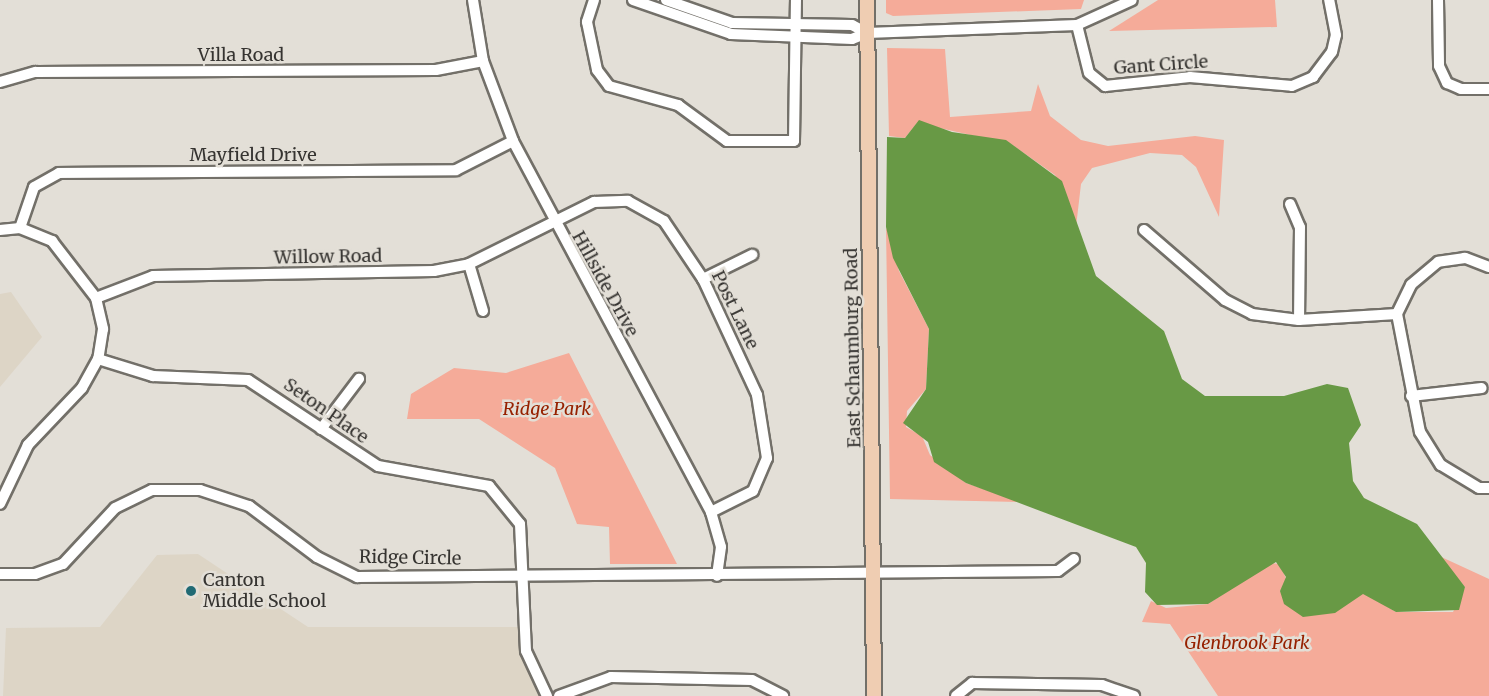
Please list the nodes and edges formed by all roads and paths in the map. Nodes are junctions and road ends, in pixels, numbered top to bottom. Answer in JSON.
{"nodes":[{"id":1,"x":473,"y":0,"type":"edge"},
{"id":2,"x":594,"y":0,"type":"edge"},
{"id":3,"x":633,"y":0,"type":"edge"},
{"id":4,"x":666,"y":0,"type":"edge"},
{"id":5,"x":796,"y":0,"type":"edge"},
{"id":6,"x":867,"y":0,"type":"edge"},
{"id":7,"x":1132,"y":0,"type":"edge"},
{"id":8,"x":1329,"y":0,"type":"edge"},
{"id":9,"x":1438,"y":0,"type":"edge"},
{"id":10,"x":1077,"y":25,"type":"junction"},
{"id":11,"x":796,"y":26,"type":"junction"},
{"id":12,"x":867,"y":33,"type":"junction"},
{"id":13,"x":793,"y":38,"type":"junction"},
{"id":14,"x":483,"y":61,"type":"junction"},
{"id":15,"x":1321,"y":70,"type":"junction"},
{"id":16,"x":1329,"y":78,"type":"dead end"},
{"id":17,"x":0,"y":82,"type":"edge"},
{"id":18,"x":1489,"y":89,"type":"edge"},
{"id":19,"x":513,"y":141,"type":"junction"},
{"id":20,"x":1290,"y":204,"type":"dead end"},
{"id":21,"x":554,"y":223,"type":"junction"},
{"id":22,"x":20,"y":228,"type":"junction"},
{"id":23,"x":0,"y":230,"type":"edge"},
{"id":24,"x":1144,"y":230,"type":"dead end"},
{"id":25,"x":753,"y":255,"type":"dead end"},
{"id":26,"x":469,"y":264,"type":"junction"},
{"id":27,"x":1489,"y":267,"type":"edge"},
{"id":28,"x":703,"y":279,"type":"junction"},
{"id":29,"x":96,"y":298,"type":"junction"},
{"id":30,"x":483,"y":311,"type":"dead end"},
{"id":31,"x":1396,"y":314,"type":"junction"},
{"id":32,"x":1299,"y":320,"type":"junction"},
{"id":33,"x":98,"y":359,"type":"junction"},
{"id":34,"x":359,"y":379,"type":"dead end"},
{"id":35,"x":1482,"y":388,"type":"dead end"},
{"id":36,"x":1411,"y":396,"type":"junction"},
{"id":37,"x":321,"y":429,"type":"junction"},
{"id":38,"x":1489,"y":488,"type":"edge"},
{"id":39,"x":0,"y":504,"type":"edge"},
{"id":40,"x":711,"y":512,"type":"junction"},
{"id":41,"x":1074,"y":560,"type":"dead end"},
{"id":42,"x":874,"y":573,"type":"junction"},
{"id":43,"x":0,"y":574,"type":"edge"},
{"id":44,"x":524,"y":575,"type":"junction"},
{"id":45,"x":717,"y":576,"type":"junction"},
{"id":46,"x":956,"y":689,"type":"edge"},
{"id":47,"x":546,"y":696,"type":"edge"},
{"id":48,"x":559,"y":696,"type":"edge"},
{"id":49,"x":783,"y":696,"type":"edge"},
{"id":50,"x":874,"y":696,"type":"edge"},
{"id":51,"x":1134,"y":696,"type":"edge"}],
"edges":[{"from":1,"to":14,"type":"street","name":"Hillside Drive"},
{"from":2,"to":13,"type":"street"},
{"from":3,"to":13,"type":"street"},
{"from":4,"to":11,"type":"street"},
{"from":5,"to":11,"type":"street"},
{"from":6,"to":12,"type":"main road","name":"East Schaumburg Road"},
{"from":7,"to":10,"type":"street"},
{"from":8,"to":15,"type":"street"},
{"from":9,"to":18,"type":"street"},
{"from":10,"to":12,"type":"street"},
{"from":10,"to":15,"type":"street","name":"Gant Circle"},
{"from":11,"to":12,"type":"street"},
{"from":11,"to":13,"type":"street"},
{"from":12,"to":13,"type":"street"},
{"from":12,"to":42,"type":"main road","name":"East Schaumburg Road"},
{"from":14,"to":17,"type":"street","name":"Villa Road"},
{"from":14,"to":19,"type":"street","name":"Hillside Drive"},
{"from":15,"to":16,"type":"street"},
{"from":19,"to":21,"type":"street","name":"Hillside Drive"},
{"from":19,"to":22,"type":"street","name":"Mayfield Drive"},
{"from":20,"to":32,"type":"street"},
{"from":21,"to":26,"type":"street","name":"Willow Road"},
{"from":21,"to":28,"type":"street","name":"Post Lane"},
{"from":21,"to":40,"type":"street","name":"Hillside Drive"},
{"from":22,"to":23,"type":"street"},
{"from":22,"to":29,"type":"street"},
{"from":24,"to":32,"type":"street"},
{"from":25,"to":28,"type":"street"},
{"from":26,"to":29,"type":"street","name":"Willow Road"},
{"from":26,"to":30,"type":"street"},
{"from":27,"to":31,"type":"street"},
{"from":28,"to":40,"type":"street","name":"Post Lane"},
{"from":29,"to":33,"type":"street"},
{"from":31,"to":32,"type":"street"},
{"from":31,"to":36,"type":"street"},
{"from":33,"to":37,"type":"street","name":"Seton Place"},
{"from":33,"to":39,"type":"street"},
{"from":34,"to":37,"type":"street"},
{"from":35,"to":36,"type":"street"},
{"from":36,"to":38,"type":"street"},
{"from":37,"to":44,"type":"street","name":"Seton Place"},
{"from":40,"to":45,"type":"street","name":"Hillside Drive"},
{"from":41,"to":42,"type":"street","name":"Ridge Circle"},
{"from":42,"to":45,"type":"street","name":"Ridge Circle"},
{"from":42,"to":50,"type":"main road","name":"East Schaumburg Road"},
{"from":43,"to":44,"type":"street","name":"Ridge Circle"},
{"from":44,"to":45,"type":"street","name":"Ridge Circle"},
{"from":44,"to":47,"type":"street","name":"Seton Place"},
{"from":46,"to":51,"type":"street"},
{"from":48,"to":49,"type":"street"}]}
